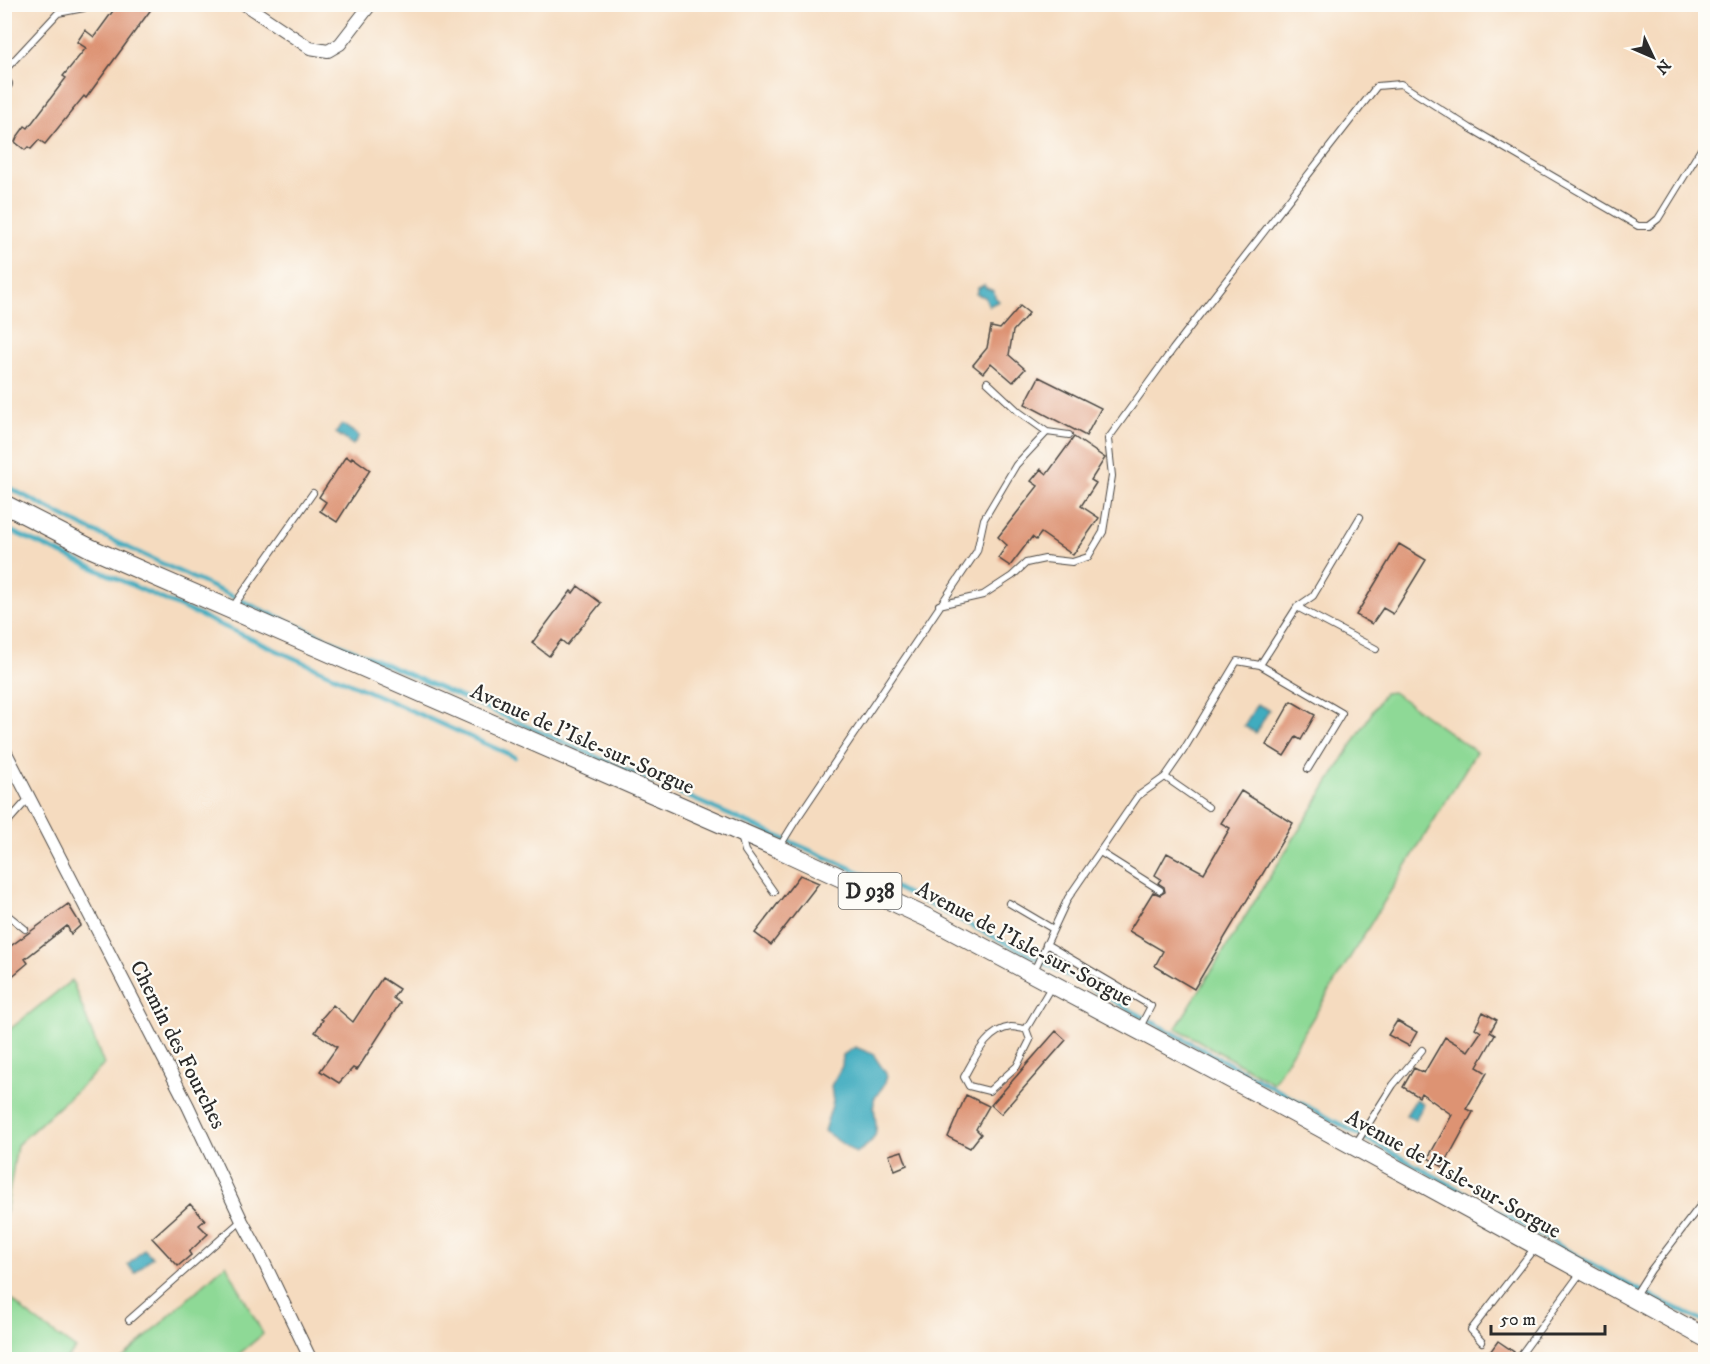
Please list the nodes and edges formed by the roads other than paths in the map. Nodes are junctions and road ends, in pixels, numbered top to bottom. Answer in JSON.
{"nodes":[{"id":1,"x":88,"y":4,"type":"edge"},
{"id":2,"x":244,"y":4,"type":"edge"},
{"id":3,"x":371,"y":4,"type":"edge"},
{"id":4,"x":5,"y":79,"type":"edge"},
{"id":5,"x":1706,"y":141,"type":"edge"},
{"id":6,"x":987,"y":382,"type":"dead end"},
{"id":7,"x":1047,"y":432,"type":"junction"},
{"id":8,"x":1069,"y":435,"type":"dead end"},
{"id":9,"x":314,"y":493,"type":"dead end"},
{"id":10,"x":4,"y":504,"type":"edge"},
{"id":11,"x":1360,"y":517,"type":"dead end"},
{"id":12,"x":939,"y":605,"type":"junction"},
{"id":13,"x":1297,"y":607,"type":"junction"},
{"id":14,"x":231,"y":610,"type":"junction"},
{"id":15,"x":1376,"y":649,"type":"dead end"},
{"id":16,"x":1260,"y":665,"type":"junction"},
{"id":17,"x":4,"y":749,"type":"edge"},
{"id":18,"x":1308,"y":770,"type":"dead end"},
{"id":19,"x":1164,"y":777,"type":"junction"},
{"id":20,"x":28,"y":798,"type":"junction"},
{"id":21,"x":1208,"y":807,"type":"dead end"},
{"id":22,"x":4,"y":826,"type":"edge"},
{"id":23,"x":740,"y":832,"type":"junction"},
{"id":24,"x":779,"y":849,"type":"junction"},
{"id":25,"x":1100,"y":852,"type":"junction"},
{"id":26,"x":1160,"y":890,"type":"dead end"},
{"id":27,"x":774,"y":892,"type":"dead end"},
{"id":28,"x":1009,"y":903,"type":"dead end"},
{"id":29,"x":4,"y":912,"type":"edge"},
{"id":30,"x":25,"y":929,"type":"dead end"},
{"id":31,"x":1053,"y":929,"type":"junction"},
{"id":32,"x":1046,"y":944,"type":"junction"},
{"id":33,"x":1033,"y":973,"type":"junction"},
{"id":34,"x":1053,"y":984,"type":"junction"},
{"id":35,"x":1026,"y":1029,"type":"junction"},
{"id":36,"x":1138,"y":1029,"type":"junction"},
{"id":37,"x":1422,"y":1050,"type":"dead end"},
{"id":38,"x":1355,"y":1146,"type":"junction"},
{"id":39,"x":1706,"y":1198,"type":"edge"},
{"id":40,"x":242,"y":1221,"type":"junction"},
{"id":41,"x":1536,"y":1246,"type":"junction"},
{"id":42,"x":1582,"y":1271,"type":"junction"},
{"id":43,"x":1633,"y":1299,"type":"junction"},
{"id":44,"x":129,"y":1320,"type":"dead end"},
{"id":45,"x":1706,"y":1338,"type":"edge"},
{"id":46,"x":1482,"y":1342,"type":"dead end"},
{"id":47,"x":311,"y":1359,"type":"edge"},
{"id":48,"x":1516,"y":1359,"type":"edge"}],
"edges":[{"from":1,"to":4,"type":"lane"},
{"from":2,"to":3,"type":"street"},
{"from":5,"to":12,"type":"lane"},
{"from":6,"to":7,"type":"lane"},
{"from":7,"to":8,"type":"lane"},
{"from":7,"to":12,"type":"lane"},
{"from":9,"to":14,"type":"lane"},
{"from":10,"to":14,"type":"main road","name":"Avenue de l'Isle-sur-Sorgue","number":"D 938"},
{"from":11,"to":13,"type":"lane"},
{"from":12,"to":24,"type":"lane"},
{"from":13,"to":15,"type":"lane"},
{"from":13,"to":16,"type":"lane"},
{"from":14,"to":23,"type":"main road","name":"Avenue de l'Isle-sur-Sorgue","number":"D 938"},
{"from":16,"to":18,"type":"lane"},
{"from":16,"to":19,"type":"lane"},
{"from":17,"to":20,"type":"street","name":"Chemin des Fourches"},
{"from":19,"to":21,"type":"lane"},
{"from":19,"to":25,"type":"lane"},
{"from":20,"to":22,"type":"lane"},
{"from":20,"to":40,"type":"street","name":"Chemin des Fourches"},
{"from":23,"to":24,"type":"main road","name":"Avenue de l'Isle-sur-Sorgue","number":"D 938"},
{"from":23,"to":27,"type":"lane"},
{"from":24,"to":33,"type":"main road","name":"Avenue de l'Isle-sur-Sorgue","number":"D 938"},
{"from":25,"to":26,"type":"lane"},
{"from":25,"to":31,"type":"lane"},
{"from":28,"to":31,"type":"lane"},
{"from":29,"to":30,"type":"lane"},
{"from":31,"to":32,"type":"lane"},
{"from":32,"to":33,"type":"lane"},
{"from":32,"to":36,"type":"lane"},
{"from":33,"to":34,"type":"main road","name":"Avenue de l'Isle-sur-Sorgue","number":"D 938"},
{"from":34,"to":35,"type":"lane"},
{"from":34,"to":36,"type":"main road","name":"Avenue de l'Isle-sur-Sorgue","number":"D 938"},
{"from":35,"to":35,"type":"lane"},
{"from":36,"to":38,"type":"main road","name":"Avenue de l'Isle-sur-Sorgue","number":"D 938"},
{"from":37,"to":38,"type":"lane"},
{"from":38,"to":41,"type":"main road","name":"Avenue de l'Isle-sur-Sorgue","number":"D 938"},
{"from":39,"to":43,"type":"lane"},
{"from":40,"to":44,"type":"lane"},
{"from":40,"to":47,"type":"street","name":"Chemin des Fourches"},
{"from":41,"to":42,"type":"main road","name":"Avenue de l'Isle-sur-Sorgue","number":"D 938"},
{"from":41,"to":46,"type":"lane"},
{"from":42,"to":43,"type":"main road","name":"Avenue de l'Isle-sur-Sorgue","number":"D 938"},
{"from":42,"to":48,"type":"lane"},
{"from":43,"to":45,"type":"main road","name":"Avenue de l'Isle-sur-Sorgue","number":"D 938"}]}
